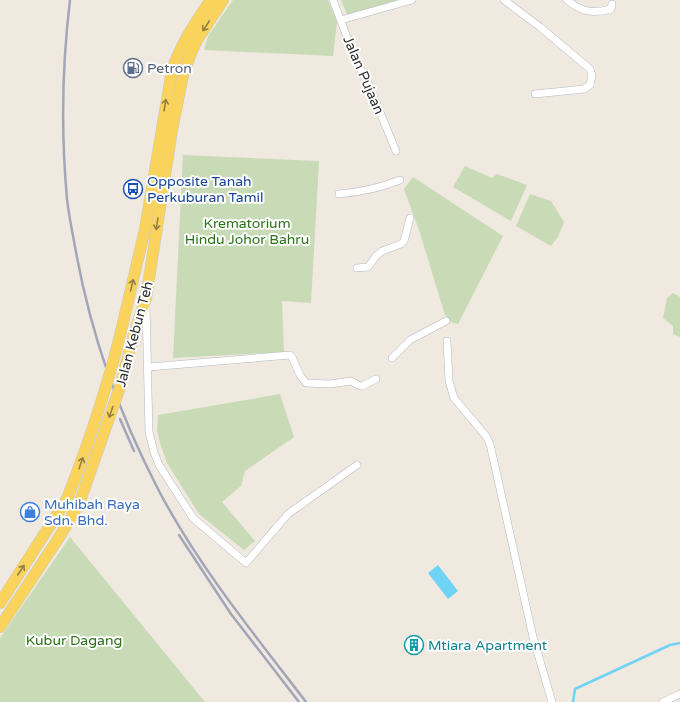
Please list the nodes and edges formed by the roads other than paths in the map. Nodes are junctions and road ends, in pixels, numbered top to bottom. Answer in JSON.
{"nodes":[{"id":1,"x":211,"y":0,"type":"edge"},
{"id":2,"x":223,"y":0,"type":"edge"},
{"id":3,"x":333,"y":0,"type":"edge"},
{"id":4,"x":412,"y":0,"type":"edge"},
{"id":5,"x":504,"y":0,"type":"edge"},
{"id":6,"x":567,"y":0,"type":"edge"},
{"id":7,"x":612,"y":4,"type":"dead end"},
{"id":8,"x":341,"y":20,"type":"junction"},
{"id":9,"x":535,"y":94,"type":"dead end"},
{"id":10,"x":396,"y":151,"type":"dead end"},
{"id":11,"x":400,"y":180,"type":"dead end"},
{"id":12,"x":339,"y":194,"type":"dead end"},
{"id":13,"x":410,"y":218,"type":"dead end"},
{"id":14,"x":357,"y":268,"type":"dead end"},
{"id":15,"x":146,"y":298,"type":"junction"},
{"id":16,"x":446,"y":321,"type":"dead end"},
{"id":17,"x":447,"y":341,"type":"dead end"},
{"id":18,"x":392,"y":358,"type":"dead end"},
{"id":19,"x":149,"y":367,"type":"junction"},
{"id":20,"x":376,"y":379,"type":"dead end"},
{"id":21,"x":357,"y":465,"type":"dead end"},
{"id":22,"x":0,"y":603,"type":"edge"},
{"id":23,"x":0,"y":627,"type":"edge"},
{"id":24,"x":680,"y":694,"type":"edge"},
{"id":25,"x":552,"y":702,"type":"edge"},
{"id":26,"x":663,"y":702,"type":"edge"}],
"edges":[{"from":22,"to":1,"type":"main road","name":"Jalan Kebun Teh","one_way":true,"bridge":true},
{"from":2,"to":15,"type":"main road","name":"Jalan Kebun Teh","one_way":true},
{"from":3,"to":8,"type":"street","name":"Jalan Pujaan"},
{"from":4,"to":8,"type":"street"},
{"from":5,"to":9,"type":"street"},
{"from":6,"to":7,"type":"street"},
{"from":8,"to":10,"type":"street","name":"Jalan Pujaan"},
{"from":11,"to":12,"type":"street"},
{"from":13,"to":14,"type":"street"},
{"from":15,"to":19,"type":"street"},
{"from":15,"to":23,"type":"main road","name":"Jalan Kebun Teh","one_way":true,"bridge":true},
{"from":16,"to":18,"type":"street"},
{"from":17,"to":25,"type":"street"},
{"from":19,"to":20,"type":"street"},
{"from":19,"to":21,"type":"street"},
{"from":24,"to":26,"type":"street"}]}
